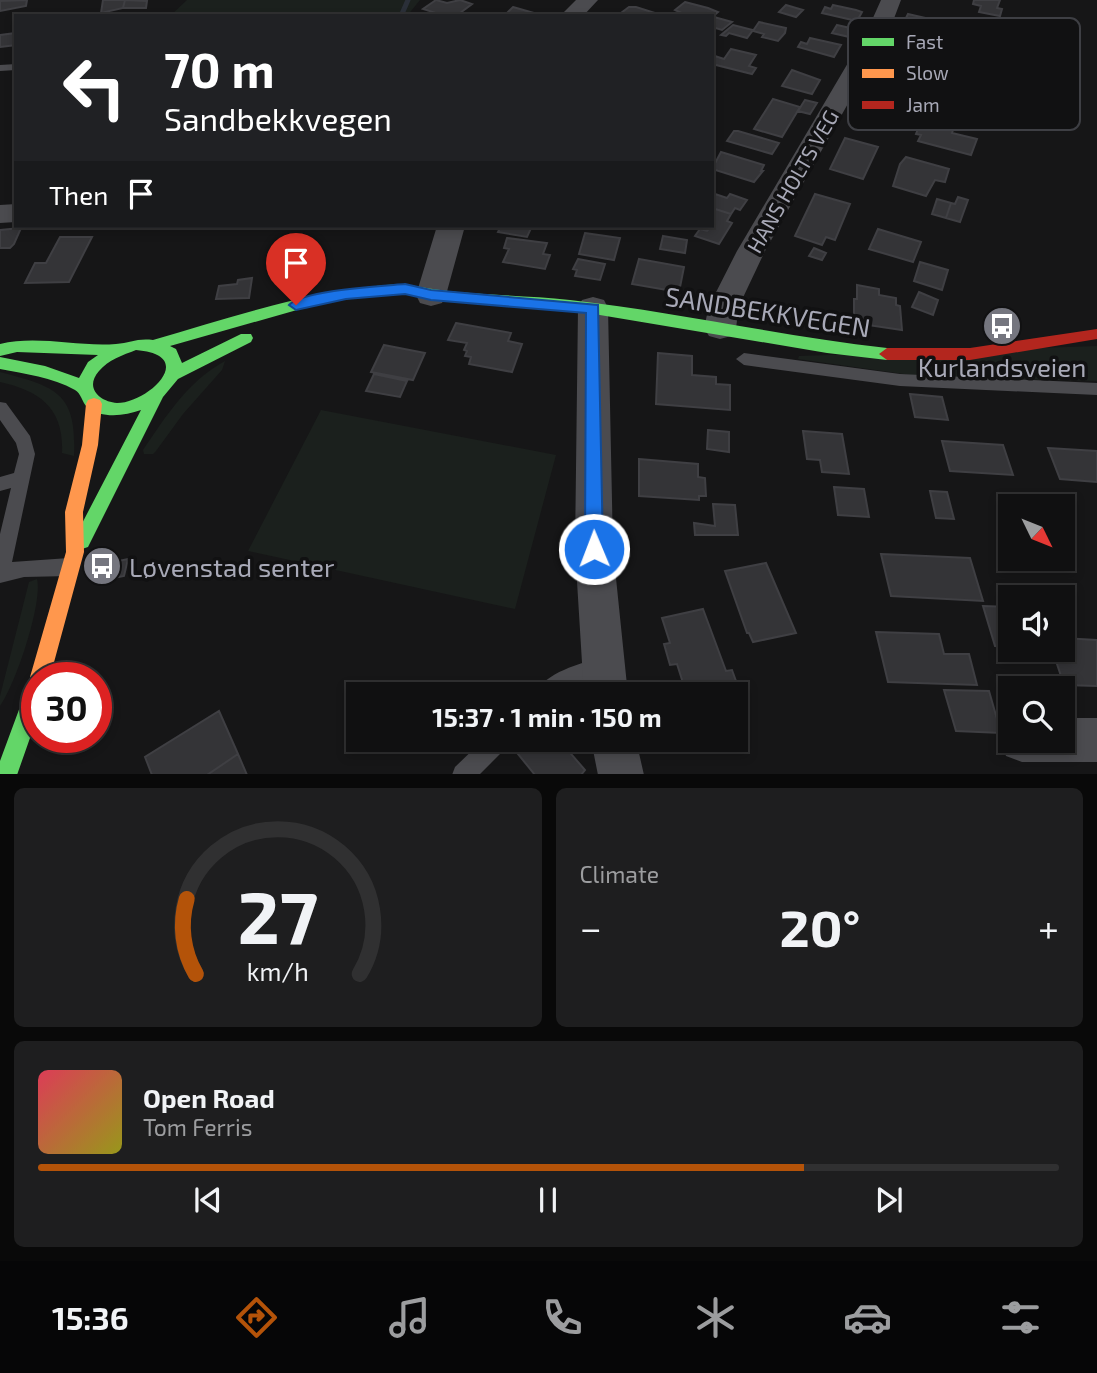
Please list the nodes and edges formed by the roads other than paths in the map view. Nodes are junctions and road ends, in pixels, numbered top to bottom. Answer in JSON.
{"nodes":[{"id":1,"x":588,"y":0,"type":"edge"},
{"id":2,"x":891,"y":0,"type":"edge"},
{"id":3,"x":572,"y":14,"type":"edge"},
{"id":4,"x":884,"y":18,"type":"edge"},
{"id":5,"x":848,"y":83,"type":"edge"},
{"id":6,"x":447,"y":228,"type":"edge"},
{"id":7,"x":431,"y":295,"type":"junction"},
{"id":8,"x":593,"y":308,"type":"junction"},
{"id":9,"x":720,"y":328,"type":"junction"},
{"id":10,"x":1097,"y":334,"type":"edge"},
{"id":11,"x":154,"y":345,"type":"junction"},
{"id":12,"x":0,"y":350,"type":"edge"},
{"id":13,"x":118,"y":350,"type":"junction"},
{"id":14,"x":744,"y":359,"type":"dead end"},
{"id":15,"x":0,"y":363,"type":"edge"},
{"id":16,"x":174,"y":374,"type":"junction"},
{"id":17,"x":85,"y":387,"type":"junction"},
{"id":18,"x":1097,"y":389,"type":"edge"},
{"id":19,"x":155,"y":398,"type":"junction"},
{"id":20,"x":94,"y":404,"type":"junction"},
{"id":21,"x":0,"y":408,"type":"edge"},
{"id":22,"x":22,"y":478,"type":"junction"},
{"id":23,"x":0,"y":484,"type":"edge"},
{"id":24,"x":73,"y":559,"type":"junction"},
{"id":25,"x":0,"y":574,"type":"edge"},
{"id":26,"x":44,"y":662,"type":"edge"},
{"id":27,"x":604,"y":680,"type":"edge"},
{"id":28,"x":580,"y":682,"type":"edge"},
{"id":29,"x":21,"y":733,"type":"edge"},
{"id":30,"x":1075,"y":740,"type":"edge"},
{"id":31,"x":1097,"y":740,"type":"edge"},
{"id":32,"x":486,"y":752,"type":"edge"},
{"id":33,"x":616,"y":752,"type":"edge"},
{"id":34,"x":6,"y":774,"type":"edge"},
{"id":35,"x":464,"y":774,"type":"edge"},
{"id":36,"x":621,"y":774,"type":"edge"}],
"edges":[{"from":1,"to":3,"type":"street"},
{"from":2,"to":4,"type":"street","name":"HANS HOLTS VEG"},
{"from":5,"to":9,"type":"street","name":"HANS HOLTS VEG"},
{"from":6,"to":7,"type":"street"},
{"from":7,"to":8,"type":"main road","name":"SANDBEKKVEGEN"},
{"from":7,"to":11,"type":"main road","name":"SANDBEKKVEGEN"},
{"from":7,"to":16,"type":"main road","name":"SANDBEKKVEGEN"},
{"from":8,"to":9,"type":"main road","name":"SANDBEKKVEGEN"},
{"from":8,"to":27,"type":"street"},
{"from":9,"to":10,"type":"main road","name":"SANDBEKKVEGEN"},
{"from":11,"to":13,"type":"main road"},
{"from":11,"to":16,"type":"main road"},
{"from":12,"to":13,"type":"main road"},
{"from":13,"to":17,"type":"main road"},
{"from":14,"to":18,"type":"lane"},
{"from":15,"to":17,"type":"main road"},
{"from":16,"to":19,"type":"main road"},
{"from":17,"to":20,"type":"main road"},
{"from":19,"to":20,"type":"main road"},
{"from":19,"to":24,"type":"main road"},
{"from":20,"to":24,"type":"main road"},
{"from":21,"to":22,"type":"lane"},
{"from":22,"to":23,"type":"lane"},
{"from":22,"to":25,"type":"lane"},
{"from":24,"to":25,"type":"lane"},
{"from":24,"to":26,"type":"main road"},
{"from":27,"to":28,"type":"lane"},
{"from":29,"to":34,"type":"main road"},
{"from":30,"to":31,"type":"street"},
{"from":32,"to":35,"type":"lane"},
{"from":33,"to":36,"type":"street"}]}
